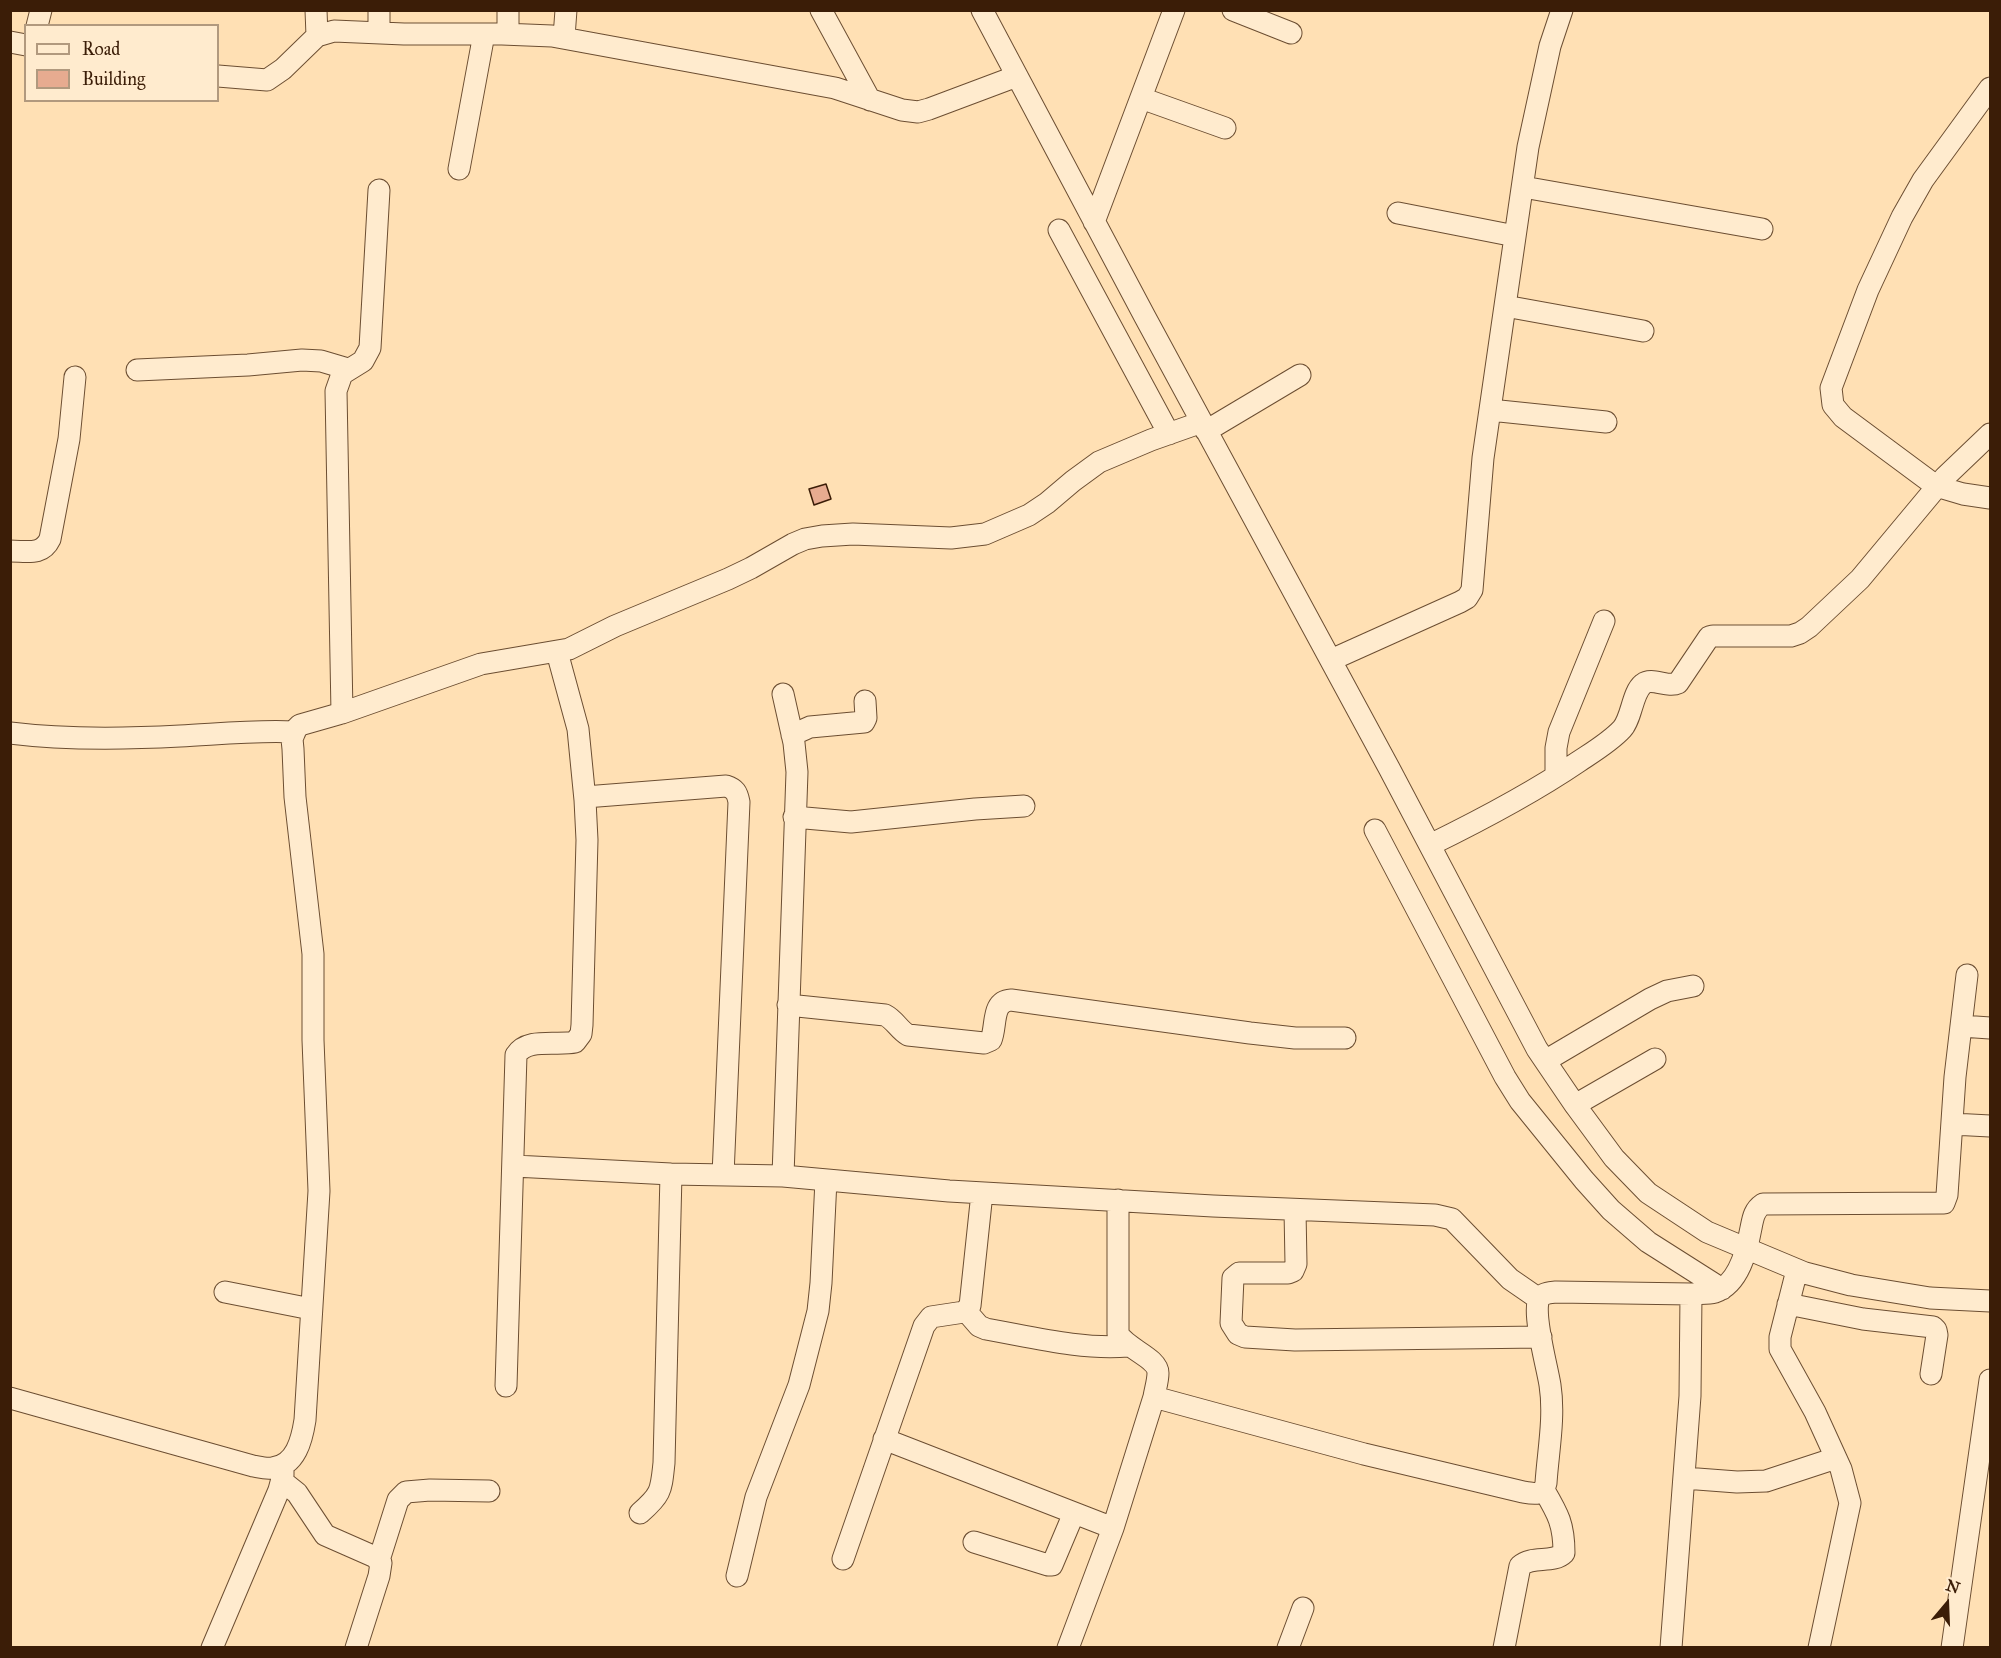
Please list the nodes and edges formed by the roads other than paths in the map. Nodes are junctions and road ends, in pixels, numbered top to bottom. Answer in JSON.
{"nodes":[{"id":1,"x":316,"y":10,"type":"edge"},
{"id":2,"x":379,"y":10,"type":"edge"},
{"id":3,"x":508,"y":10,"type":"edge"},
{"id":4,"x":566,"y":10,"type":"edge"},
{"id":5,"x":821,"y":10,"type":"edge"},
{"id":6,"x":982,"y":10,"type":"edge"},
{"id":7,"x":1174,"y":10,"type":"edge"},
{"id":8,"x":1233,"y":10,"type":"edge"},
{"id":9,"x":1562,"y":10,"type":"edge"},
{"id":10,"x":379,"y":33,"type":"junction"},
{"id":11,"x":1291,"y":33,"type":"dead end"},
{"id":12,"x":483,"y":34,"type":"junction"},
{"id":13,"x":508,"y":34,"type":"junction"},
{"id":14,"x":317,"y":36,"type":"junction"},
{"id":15,"x":564,"y":37,"type":"junction"},
{"id":16,"x":219,"y":75,"type":"edge"},
{"id":17,"x":1002,"y":81,"type":"junction"},
{"id":18,"x":1990,"y":88,"type":"edge"},
{"id":19,"x":1141,"y":98,"type":"junction"},
{"id":20,"x":870,"y":100,"type":"junction"},
{"id":21,"x":1226,"y":128,"type":"dead end"},
{"id":22,"x":459,"y":169,"type":"dead end"},
{"id":23,"x":1523,"y":187,"type":"junction"},
{"id":24,"x":379,"y":189,"type":"dead end"},
{"id":25,"x":1398,"y":213,"type":"dead end"},
{"id":26,"x":1094,"y":222,"type":"junction"},
{"id":27,"x":1762,"y":229,"type":"dead end"},
{"id":28,"x":1059,"y":230,"type":"dead end"},
{"id":29,"x":1515,"y":236,"type":"junction"},
{"id":30,"x":1504,"y":306,"type":"junction"},
{"id":31,"x":1643,"y":331,"type":"dead end"},
{"id":32,"x":348,"y":369,"type":"junction"},
{"id":33,"x":137,"y":370,"type":"dead end"},
{"id":34,"x":1300,"y":375,"type":"dead end"},
{"id":35,"x":75,"y":377,"type":"dead end"},
{"id":36,"x":1490,"y":410,"type":"junction"},
{"id":37,"x":1606,"y":422,"type":"dead end"},
{"id":38,"x":1204,"y":427,"type":"junction"},
{"id":39,"x":1169,"y":434,"type":"junction"},
{"id":40,"x":1990,"y":434,"type":"edge"},
{"id":41,"x":1936,"y":486,"type":"junction"},
{"id":42,"x":1990,"y":498,"type":"edge"},
{"id":43,"x":10,"y":551,"type":"edge"},
{"id":44,"x":1604,"y":621,"type":"dead end"},
{"id":45,"x":557,"y":652,"type":"junction"},
{"id":46,"x":1331,"y":660,"type":"junction"},
{"id":47,"x":783,"y":694,"type":"dead end"},
{"id":48,"x":865,"y":701,"type":"dead end"},
{"id":49,"x":342,"y":713,"type":"junction"},
{"id":50,"x":295,"y":732,"type":"junction"},
{"id":51,"x":10,"y":733,"type":"edge"},
{"id":52,"x":792,"y":735,"type":"junction"},
{"id":53,"x":1556,"y":776,"type":"junction"},
{"id":54,"x":585,"y":797,"type":"junction"},
{"id":55,"x":1024,"y":806,"type":"dead end"},
{"id":56,"x":795,"y":817,"type":"junction"},
{"id":57,"x":1375,"y":830,"type":"dead end"},
{"id":58,"x":1430,"y":845,"type":"junction"},
{"id":59,"x":1966,"y":975,"type":"dead end"},
{"id":60,"x":1693,"y":986,"type":"dead end"},
{"id":61,"x":788,"y":1005,"type":"junction"},
{"id":62,"x":1961,"y":1026,"type":"junction"},
{"id":63,"x":1990,"y":1028,"type":"edge"},
{"id":64,"x":1345,"y":1038,"type":"dead end"},
{"id":65,"x":1655,"y":1059,"type":"dead end"},
{"id":66,"x":1545,"y":1061,"type":"junction"},
{"id":67,"x":1575,"y":1105,"type":"junction"},
{"id":68,"x":1952,"y":1124,"type":"junction"},
{"id":69,"x":1990,"y":1126,"type":"edge"},
{"id":70,"x":514,"y":1166,"type":"junction"},
{"id":71,"x":670,"y":1174,"type":"junction"},
{"id":72,"x":723,"y":1175,"type":"junction"},
{"id":73,"x":783,"y":1176,"type":"junction"},
{"id":74,"x":826,"y":1180,"type":"junction"},
{"id":75,"x":982,"y":1193,"type":"junction"},
{"id":76,"x":1118,"y":1200,"type":"junction"},
{"id":77,"x":1295,"y":1210,"type":"junction"},
{"id":78,"x":1736,"y":1268,"type":"junction"},
{"id":79,"x":1793,"y":1287,"type":"junction"},
{"id":80,"x":225,"y":1292,"type":"dead end"},
{"id":81,"x":1691,"y":1294,"type":"junction"},
{"id":82,"x":1539,"y":1299,"type":"junction"},
{"id":83,"x":1990,"y":1301,"type":"edge"},
{"id":84,"x":311,"y":1309,"type":"junction"},
{"id":85,"x":966,"y":1311,"type":"junction"},
{"id":86,"x":1541,"y":1337,"type":"junction"},
{"id":87,"x":1128,"y":1346,"type":"junction"},
{"id":88,"x":1931,"y":1374,"type":"dead end"},
{"id":89,"x":1990,"y":1380,"type":"edge"},
{"id":90,"x":506,"y":1386,"type":"dead end"},
{"id":91,"x":1154,"y":1397,"type":"junction"},
{"id":92,"x":10,"y":1398,"type":"edge"},
{"id":93,"x":884,"y":1439,"type":"junction"},
{"id":94,"x":1987,"y":1443,"type":"edge"},
{"id":95,"x":1836,"y":1458,"type":"junction"},
{"id":96,"x":282,"y":1473,"type":"junction"},
{"id":97,"x":1684,"y":1478,"type":"junction"},
{"id":98,"x":1544,"y":1490,"type":"junction"},
{"id":99,"x":489,"y":1491,"type":"dead end"},
{"id":100,"x":640,"y":1513,"type":"dead end"},
{"id":101,"x":1074,"y":1513,"type":"junction"},
{"id":102,"x":1113,"y":1528,"type":"junction"},
{"id":103,"x":974,"y":1542,"type":"dead end"},
{"id":104,"x":843,"y":1559,"type":"dead end"},
{"id":105,"x":379,"y":1560,"type":"junction"},
{"id":106,"x":737,"y":1576,"type":"dead end"},
{"id":107,"x":1304,"y":1608,"type":"dead end"},
{"id":108,"x":212,"y":1647,"type":"edge"},
{"id":109,"x":356,"y":1647,"type":"edge"},
{"id":110,"x":1068,"y":1647,"type":"edge"},
{"id":111,"x":1288,"y":1647,"type":"edge"},
{"id":112,"x":1504,"y":1647,"type":"edge"},
{"id":113,"x":1671,"y":1647,"type":"edge"},
{"id":114,"x":1819,"y":1647,"type":"edge"},
{"id":115,"x":1952,"y":1647,"type":"edge"}],
"edges":[{"from":1,"to":14,"type":"street"},
{"from":2,"to":10,"type":"street"},
{"from":3,"to":13,"type":"street"},
{"from":4,"to":15,"type":"street"},
{"from":5,"to":20,"type":"street"},
{"from":6,"to":17,"type":"street"},
{"from":7,"to":19,"type":"street"},
{"from":8,"to":11,"type":"street"},
{"from":9,"to":23,"type":"street"},
{"from":10,"to":12,"type":"street"},
{"from":10,"to":14,"type":"street"},
{"from":12,"to":13,"type":"street"},
{"from":12,"to":22,"type":"street"},
{"from":13,"to":15,"type":"street"},
{"from":14,"to":16,"type":"street"},
{"from":15,"to":20,"type":"street"},
{"from":17,"to":20,"type":"street"},
{"from":17,"to":26,"type":"street"},
{"from":18,"to":41,"type":"street"},
{"from":19,"to":21,"type":"street"},
{"from":19,"to":26,"type":"street"},
{"from":23,"to":27,"type":"street"},
{"from":23,"to":29,"type":"street"},
{"from":24,"to":32,"type":"street"},
{"from":25,"to":29,"type":"street"},
{"from":26,"to":38,"type":"street"},
{"from":28,"to":39,"type":"street"},
{"from":29,"to":30,"type":"street"},
{"from":30,"to":31,"type":"street"},
{"from":30,"to":36,"type":"street"},
{"from":32,"to":33,"type":"street"},
{"from":32,"to":49,"type":"street"},
{"from":34,"to":38,"type":"street"},
{"from":35,"to":43,"type":"street"},
{"from":36,"to":37,"type":"street"},
{"from":36,"to":46,"type":"street"},
{"from":38,"to":39,"type":"street"},
{"from":38,"to":46,"type":"street"},
{"from":39,"to":45,"type":"street"},
{"from":40,"to":41,"type":"street"},
{"from":41,"to":42,"type":"street"},
{"from":41,"to":53,"type":"street"},
{"from":44,"to":53,"type":"street"},
{"from":45,"to":49,"type":"street"},
{"from":45,"to":54,"type":"street"},
{"from":46,"to":58,"type":"street"},
{"from":47,"to":52,"type":"street"},
{"from":48,"to":52,"type":"street"},
{"from":49,"to":50,"type":"street"},
{"from":50,"to":51,"type":"street"},
{"from":50,"to":84,"type":"street"},
{"from":52,"to":56,"type":"street"},
{"from":53,"to":58,"type":"street"},
{"from":54,"to":70,"type":"street"},
{"from":54,"to":72,"type":"street"},
{"from":55,"to":56,"type":"street"},
{"from":56,"to":61,"type":"street"},
{"from":57,"to":78,"type":"street"},
{"from":58,"to":66,"type":"street"},
{"from":59,"to":62,"type":"street"},
{"from":60,"to":66,"type":"street"},
{"from":61,"to":64,"type":"street"},
{"from":61,"to":73,"type":"street"},
{"from":62,"to":63,"type":"street"},
{"from":62,"to":68,"type":"street"},
{"from":65,"to":67,"type":"street"},
{"from":66,"to":67,"type":"street"},
{"from":67,"to":78,"type":"street"},
{"from":68,"to":69,"type":"street"},
{"from":68,"to":78,"type":"street"},
{"from":70,"to":71,"type":"street"},
{"from":70,"to":90,"type":"street"},
{"from":71,"to":72,"type":"street"},
{"from":71,"to":100,"type":"street"},
{"from":72,"to":73,"type":"street"},
{"from":73,"to":74,"type":"street"},
{"from":74,"to":75,"type":"street"},
{"from":74,"to":106,"type":"street"},
{"from":75,"to":76,"type":"street"},
{"from":75,"to":85,"type":"street"},
{"from":76,"to":77,"type":"street"},
{"from":76,"to":87,"type":"street"},
{"from":77,"to":82,"type":"street"},
{"from":77,"to":86,"type":"street"},
{"from":78,"to":79,"type":"street"},
{"from":78,"to":81,"type":"street"},
{"from":79,"to":83,"type":"street"},
{"from":79,"to":88,"type":"street"},
{"from":79,"to":95,"type":"street"},
{"from":80,"to":84,"type":"street"},
{"from":81,"to":82,"type":"street"},
{"from":81,"to":97,"type":"street"},
{"from":82,"to":86,"type":"street"},
{"from":84,"to":96,"type":"street"},
{"from":85,"to":87,"type":"street"},
{"from":85,"to":93,"type":"street"},
{"from":86,"to":98,"type":"street"},
{"from":87,"to":91,"type":"street"},
{"from":89,"to":94,"type":"street"},
{"from":91,"to":98,"type":"street"},
{"from":91,"to":102,"type":"street"},
{"from":92,"to":96,"type":"street"},
{"from":93,"to":101,"type":"street"},
{"from":93,"to":104,"type":"street"},
{"from":94,"to":115,"type":"street"},
{"from":95,"to":97,"type":"street"},
{"from":95,"to":114,"type":"street"},
{"from":96,"to":105,"type":"street"},
{"from":96,"to":108,"type":"street"},
{"from":97,"to":113,"type":"street"},
{"from":98,"to":112,"type":"street"},
{"from":99,"to":105,"type":"street"},
{"from":101,"to":102,"type":"street"},
{"from":101,"to":103,"type":"street"},
{"from":102,"to":110,"type":"street"},
{"from":105,"to":109,"type":"street"},
{"from":107,"to":111,"type":"street"}]}
